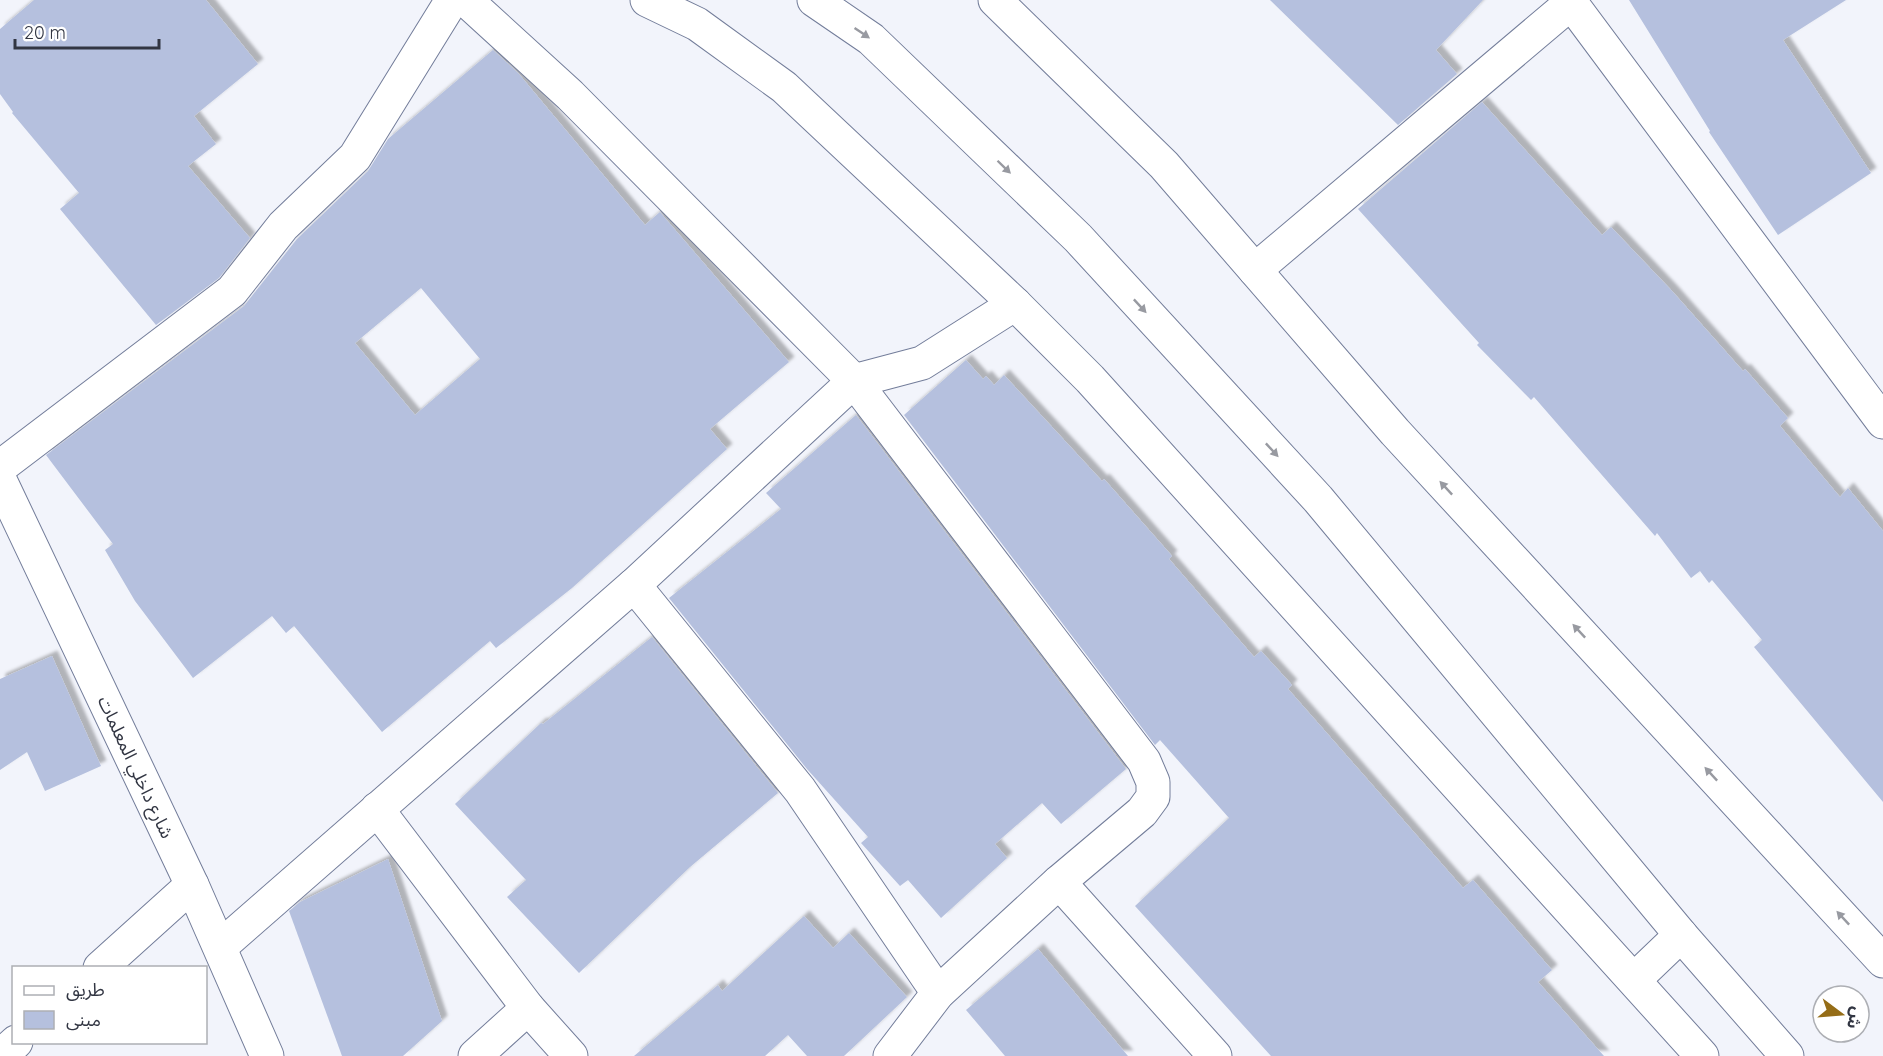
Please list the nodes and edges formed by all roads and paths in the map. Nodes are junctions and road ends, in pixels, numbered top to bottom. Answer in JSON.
{"nodes":[{"id":1,"x":452,"y":0,"type":"edge"},
{"id":2,"x":466,"y":0,"type":"edge"},
{"id":3,"x":647,"y":0,"type":"edge"},
{"id":4,"x":814,"y":0,"type":"edge"},
{"id":5,"x":994,"y":0,"type":"edge"},
{"id":6,"x":1570,"y":2,"type":"edge"},
{"id":7,"x":1255,"y":270,"type":"junction"},
{"id":8,"x":1015,"y":304,"type":"junction"},
{"id":9,"x":854,"y":381,"type":"junction"},
{"id":10,"x":1883,"y":423,"type":"edge"},
{"id":11,"x":0,"y":467,"type":"edge"},
{"id":12,"x":0,"y":480,"type":"edge"},
{"id":13,"x":634,"y":585,"type":"junction"},
{"id":14,"x":377,"y":810,"type":"junction"},
{"id":15,"x":1059,"y":882,"type":"junction"},
{"id":16,"x":192,"y":885,"type":"junction"},
{"id":17,"x":1681,"y":935,"type":"junction"},
{"id":18,"x":220,"y":947,"type":"junction"},
{"id":19,"x":1883,"y":961,"type":"edge"},
{"id":20,"x":102,"y":966,"type":"edge"},
{"id":21,"x":1635,"y":979,"type":"junction"},
{"id":22,"x":938,"y":993,"type":"junction"},
{"id":23,"x":528,"y":1008,"type":"junction"},
{"id":24,"x":14,"y":1044,"type":"edge"},
{"id":25,"x":1,"y":1056,"type":"edge"},
{"id":26,"x":267,"y":1056,"type":"edge"},
{"id":27,"x":475,"y":1056,"type":"edge"},
{"id":28,"x":571,"y":1056,"type":"edge"},
{"id":29,"x":890,"y":1056,"type":"edge"},
{"id":30,"x":1215,"y":1056,"type":"edge"},
{"id":31,"x":1702,"y":1056,"type":"edge"},
{"id":32,"x":1787,"y":1056,"type":"edge"}],
"edges":[{"from":1,"to":11,"type":"street"},
{"from":2,"to":9,"type":"street"},
{"from":3,"to":8,"type":"street"},
{"from":4,"to":17,"type":"street","one_way":true},
{"from":5,"to":7,"type":"street"},
{"from":6,"to":7,"type":"street"},
{"from":6,"to":10,"type":"street"},
{"from":19,"to":7,"type":"street","one_way":true},
{"from":8,"to":9,"type":"street"},
{"from":8,"to":21,"type":"street"},
{"from":9,"to":13,"type":"street"},
{"from":9,"to":15,"type":"street"},
{"from":12,"to":16,"type":"street","name":"شارع داخلي المعلمات"},
{"from":13,"to":14,"type":"street"},
{"from":13,"to":22,"type":"street"},
{"from":14,"to":18,"type":"street"},
{"from":14,"to":23,"type":"street"},
{"from":15,"to":22,"type":"street"},
{"from":15,"to":30,"type":"street"},
{"from":16,"to":18,"type":"street","name":"شارع داخلي المعلمات"},
{"from":16,"to":20,"type":"street"},
{"from":17,"to":21,"type":"street"},
{"from":17,"to":32,"type":"street"},
{"from":18,"to":26,"type":"street","name":"شارع داخلي المعلمات"},
{"from":21,"to":31,"type":"street"},
{"from":22,"to":29,"type":"street"},
{"from":23,"to":27,"type":"street"},
{"from":23,"to":28,"type":"street"},
{"from":24,"to":25,"type":"street"}]}
